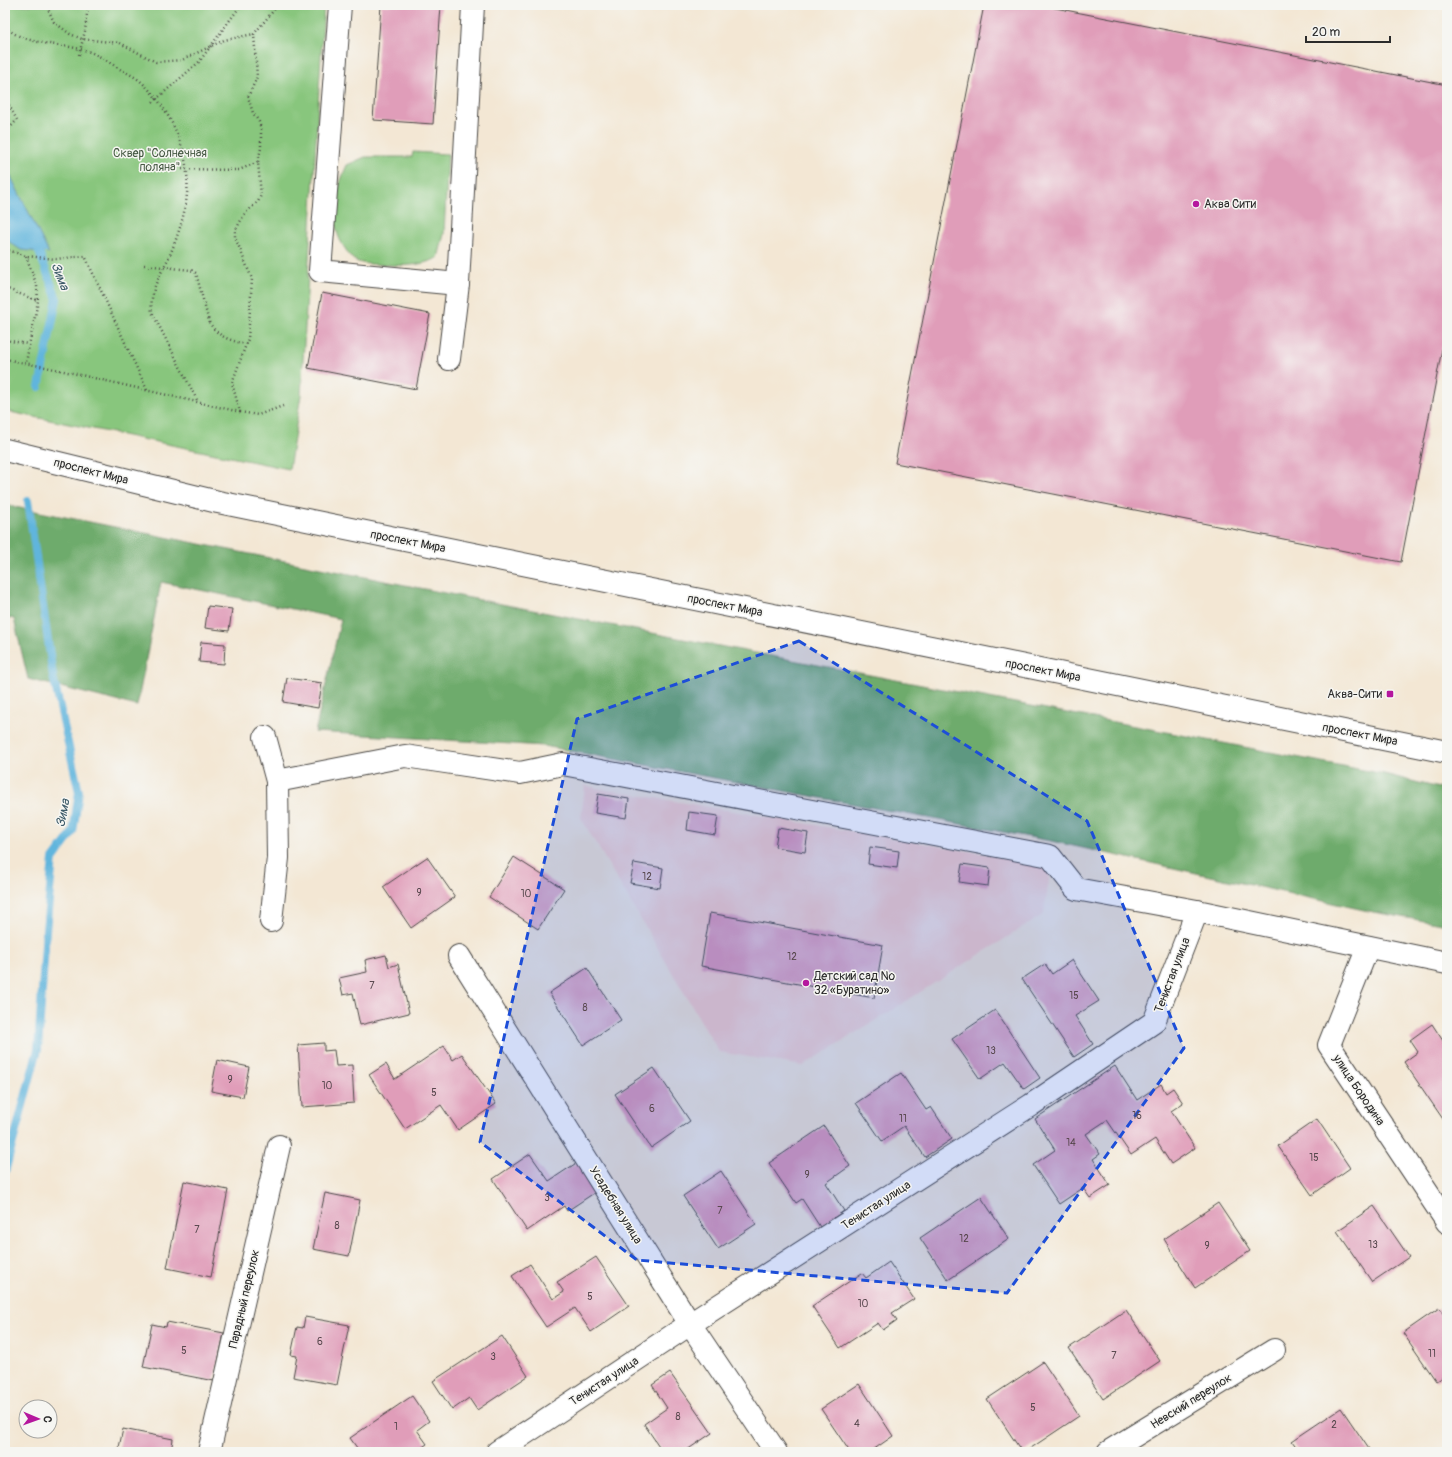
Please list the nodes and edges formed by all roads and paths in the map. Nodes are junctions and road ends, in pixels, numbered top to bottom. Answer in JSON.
{"nodes":[{"id":1,"x":44,"y":5,"type":"edge"},
{"id":2,"x":88,"y":5,"type":"edge"},
{"id":3,"x":241,"y":5,"type":"edge"},
{"id":4,"x":278,"y":5,"type":"edge"},
{"id":5,"x":340,"y":5,"type":"edge"},
{"id":6,"x":473,"y":5,"type":"edge"},
{"id":7,"x":5,"y":26,"type":"edge"},
{"id":8,"x":254,"y":34,"type":"junction"},
{"id":9,"x":82,"y":39,"type":"junction"},
{"id":10,"x":212,"y":44,"type":"junction"},
{"id":11,"x":80,"y":49,"type":"junction"},
{"id":12,"x":79,"y":54,"type":"dead end"},
{"id":13,"x":5,"y":98,"type":"edge"},
{"id":14,"x":156,"y":99,"type":"junction"},
{"id":15,"x":153,"y":102,"type":"dead end"},
{"id":16,"x":5,"y":133,"type":"edge"},
{"id":17,"x":258,"y":162,"type":"junction"},
{"id":18,"x":182,"y":169,"type":"dead end"},
{"id":19,"x":187,"y":169,"type":"junction"},
{"id":20,"x":5,"y":249,"type":"edge"},
{"id":21,"x":9,"y":250,"type":"junction"},
{"id":22,"x":26,"y":256,"type":"junction"},
{"id":23,"x":5,"y":257,"type":"edge"},
{"id":24,"x":144,"y":265,"type":"dead end"},
{"id":25,"x":164,"y":268,"type":"junction"},
{"id":26,"x":458,"y":284,"type":"junction"},
{"id":27,"x":5,"y":288,"type":"edge"},
{"id":28,"x":38,"y":301,"type":"junction"},
{"id":29,"x":5,"y":340,"type":"edge"},
{"id":30,"x":28,"y":344,"type":"junction"},
{"id":31,"x":246,"y":344,"type":"junction"},
{"id":32,"x":5,"y":359,"type":"edge"},
{"id":33,"x":450,"y":359,"type":"dead end"},
{"id":34,"x":26,"y":364,"type":"junction"},
{"id":35,"x":147,"y":391,"type":"junction"},
{"id":36,"x":197,"y":401,"type":"junction"},
{"id":37,"x":283,"y":406,"type":"dead end"},
{"id":38,"x":240,"y":412,"type":"junction"},
{"id":39,"x":5,"y":450,"type":"edge"},
{"id":40,"x":265,"y":737,"type":"dead end"},
{"id":41,"x":1447,"y":752,"type":"edge"},
{"id":42,"x":277,"y":781,"type":"junction"},
{"id":43,"x":1197,"y":911,"type":"junction"},
{"id":44,"x":271,"y":920,"type":"dead end"},
{"id":45,"x":1368,"y":947,"type":"junction"},
{"id":46,"x":459,"y":956,"type":"dead end"},
{"id":47,"x":1447,"y":963,"type":"edge"},
{"id":48,"x":279,"y":1146,"type":"dead end"},
{"id":49,"x":1447,"y":1222,"type":"edge"},
{"id":50,"x":690,"y":1324,"type":"junction"},
{"id":51,"x":1274,"y":1350,"type":"dead end"},
{"id":52,"x":209,"y":1452,"type":"edge"},
{"id":53,"x":497,"y":1452,"type":"edge"},
{"id":54,"x":776,"y":1452,"type":"edge"},
{"id":55,"x":1108,"y":1452,"type":"edge"}],
"edges":[{"from":1,"to":9,"type":"path"},
{"from":2,"to":9,"type":"path"},
{"from":3,"to":10,"type":"path"},
{"from":4,"to":8,"type":"path"},
{"from":5,"to":26,"type":"street"},
{"from":6,"to":26,"type":"street"},
{"from":7,"to":11,"type":"path"},
{"from":8,"to":10,"type":"path"},
{"from":8,"to":17,"type":"path"},
{"from":9,"to":10,"type":"path"},
{"from":9,"to":11,"type":"path"},
{"from":10,"to":14,"type":"path"},
{"from":11,"to":12,"type":"path"},
{"from":11,"to":14,"type":"path"},
{"from":13,"to":16,"type":"path"},
{"from":14,"to":15,"type":"path"},
{"from":14,"to":19,"type":"path"},
{"from":17,"to":19,"type":"path"},
{"from":17,"to":31,"type":"path"},
{"from":18,"to":19,"type":"path"},
{"from":19,"to":25,"type":"path"},
{"from":20,"to":21,"type":"path"},
{"from":21,"to":22,"type":"path"},
{"from":21,"to":23,"type":"path"},
{"from":22,"to":28,"type":"path"},
{"from":22,"to":35,"type":"path"},
{"from":24,"to":25,"type":"path"},
{"from":25,"to":31,"type":"path"},
{"from":25,"to":36,"type":"path"},
{"from":26,"to":33,"type":"street"},
{"from":27,"to":28,"type":"path"},
{"from":28,"to":30,"type":"path"},
{"from":29,"to":30,"type":"path"},
{"from":30,"to":34,"type":"path"},
{"from":31,"to":38,"type":"path"},
{"from":32,"to":34,"type":"path"},
{"from":34,"to":35,"type":"path"},
{"from":35,"to":36,"type":"path"},
{"from":36,"to":38,"type":"path"},
{"from":37,"to":38,"type":"path"},
{"from":39,"to":41,"type":"street","name":"проспект Мира"},
{"from":40,"to":42,"type":"street"},
{"from":42,"to":43,"type":"street"},
{"from":42,"to":44,"type":"street"},
{"from":43,"to":45,"type":"street"},
{"from":43,"to":50,"type":"street","name":"Тенистая улица"},
{"from":45,"to":47,"type":"street"},
{"from":45,"to":49,"type":"street","name":"улица Бородина"},
{"from":46,"to":50,"type":"street","name":"Усадебная улица"},
{"from":48,"to":52,"type":"street","name":"Парадный переулок"},
{"from":50,"to":53,"type":"street","name":"Тенистая улица"},
{"from":50,"to":54,"type":"street","name":"Усадебная улица"},
{"from":51,"to":55,"type":"street","name":"Невский переулок"}]}
